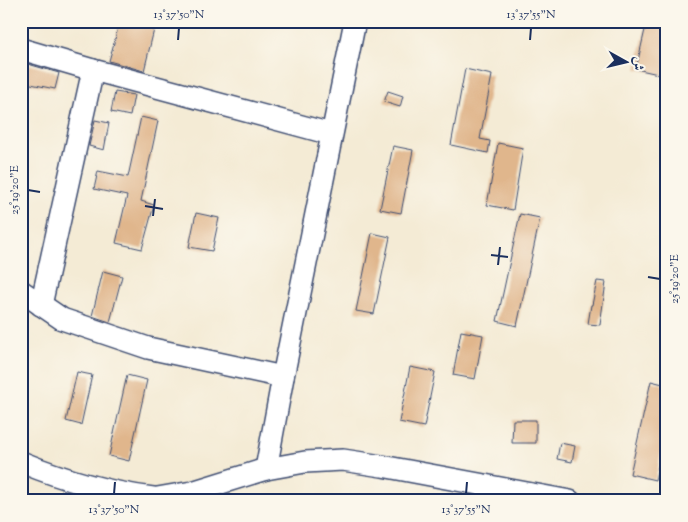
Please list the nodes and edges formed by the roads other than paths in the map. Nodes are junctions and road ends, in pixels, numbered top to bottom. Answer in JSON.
{"nodes":[{"id":1,"x":355,"y":21,"type":"edge"},
{"id":2,"x":21,"y":48,"type":"edge"},
{"id":3,"x":94,"y":70,"type":"junction"},
{"id":4,"x":332,"y":134,"type":"junction"},
{"id":5,"x":21,"y":291,"type":"edge"},
{"id":6,"x":41,"y":305,"type":"junction"},
{"id":7,"x":283,"y":377,"type":"junction"},
{"id":8,"x":21,"y":462,"type":"edge"},
{"id":9,"x":266,"y":469,"type":"junction"},
{"id":10,"x":146,"y":500,"type":"edge"},
{"id":11,"x":570,"y":501,"type":"edge"}],
"edges":[{"from":1,"to":4,"type":"street"},
{"from":2,"to":3,"type":"street"},
{"from":3,"to":4,"type":"street"},
{"from":3,"to":6,"type":"street"},
{"from":4,"to":7,"type":"street"},
{"from":5,"to":6,"type":"street"},
{"from":6,"to":7,"type":"street"},
{"from":7,"to":9,"type":"street"},
{"from":8,"to":10,"type":"street"},
{"from":9,"to":10,"type":"street"},
{"from":9,"to":11,"type":"street"}]}
